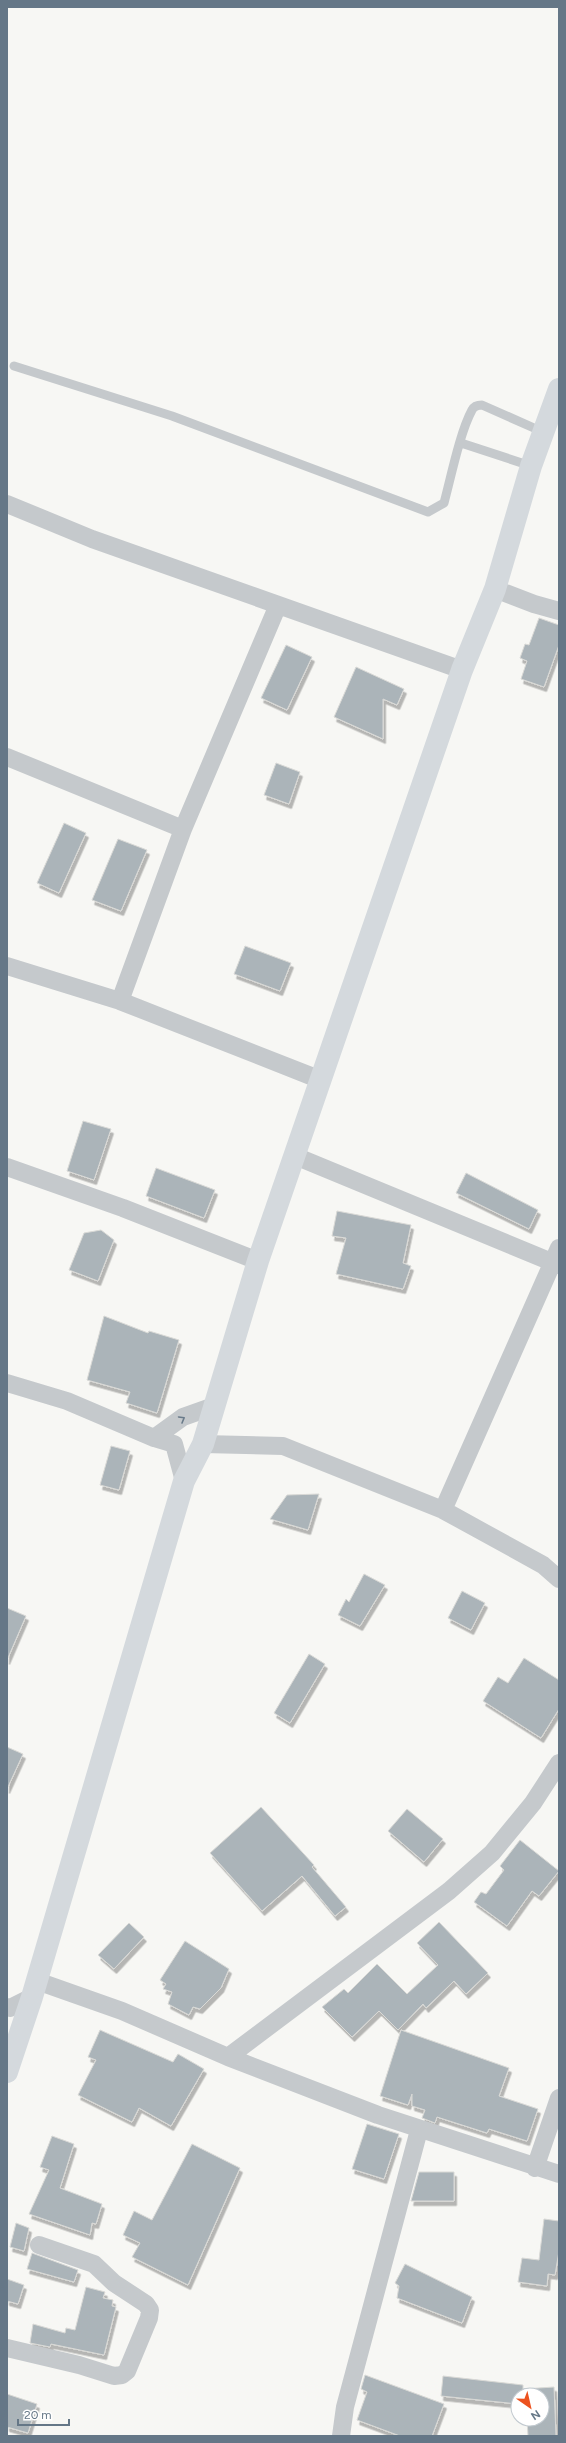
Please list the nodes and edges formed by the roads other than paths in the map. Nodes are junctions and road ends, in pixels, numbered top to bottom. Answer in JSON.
{"nodes":[{"id":1,"x":14,"y":366,"type":"dead end"},
{"id":2,"x":559,"y":389,"type":"edge"},
{"id":3,"x":543,"y":432,"type":"junction"},
{"id":4,"x":461,"y":443,"type":"junction"},
{"id":5,"x":531,"y":466,"type":"junction"},
{"id":6,"x":7,"y":504,"type":"edge"},
{"id":7,"x":495,"y":589,"type":"junction"},
{"id":8,"x":278,"y":605,"type":"junction"},
{"id":9,"x":559,"y":611,"type":"edge"},
{"id":10,"x":462,"y":670,"type":"junction"},
{"id":11,"x":7,"y":757,"type":"edge"},
{"id":12,"x":183,"y":829,"type":"junction"},
{"id":13,"x":7,"y":966,"type":"edge"},
{"id":14,"x":120,"y":1001,"type":"junction"},
{"id":15,"x":321,"y":1080,"type":"junction"},
{"id":16,"x":295,"y":1156,"type":"junction"},
{"id":17,"x":7,"y":1167,"type":"edge"},
{"id":18,"x":556,"y":1258,"type":"edge"},
{"id":19,"x":258,"y":1261,"type":"junction"},
{"id":20,"x":7,"y":1383,"type":"edge"},
{"id":21,"x":214,"y":1406,"type":"junction"},
{"id":22,"x":154,"y":1438,"type":"junction"},
{"id":23,"x":203,"y":1444,"type":"junction"},
{"id":24,"x":184,"y":1482,"type":"junction"},
{"id":25,"x":444,"y":1510,"type":"junction"},
{"id":26,"x":559,"y":1579,"type":"edge"},
{"id":27,"x":559,"y":1763,"type":"edge"},
{"id":28,"x":34,"y":1989,"type":"junction"},
{"id":29,"x":7,"y":2007,"type":"edge"},
{"id":30,"x":228,"y":2057,"type":"junction"},
{"id":31,"x":7,"y":2072,"type":"edge"},
{"id":32,"x":559,"y":2098,"type":"edge"},
{"id":33,"x":419,"y":2130,"type":"junction"},
{"id":34,"x":535,"y":2168,"type":"junction"},
{"id":35,"x":559,"y":2174,"type":"edge"},
{"id":36,"x":39,"y":2245,"type":"dead end"},
{"id":37,"x":7,"y":2348,"type":"edge"},
{"id":38,"x":341,"y":2436,"type":"edge"}],
"edges":[{"from":1,"to":4,"type":"lane"},
{"from":2,"to":3,"type":"main road"},
{"from":3,"to":4,"type":"lane"},
{"from":3,"to":5,"type":"main road"},
{"from":4,"to":5,"type":"lane"},
{"from":5,"to":7,"type":"main road"},
{"from":6,"to":8,"type":"street"},
{"from":7,"to":9,"type":"street"},
{"from":7,"to":10,"type":"main road"},
{"from":8,"to":10,"type":"street"},
{"from":8,"to":12,"type":"street"},
{"from":10,"to":15,"type":"main road"},
{"from":11,"to":12,"type":"street"},
{"from":12,"to":14,"type":"street"},
{"from":13,"to":14,"type":"street"},
{"from":14,"to":15,"type":"street"},
{"from":15,"to":16,"type":"main road"},
{"from":16,"to":18,"type":"street"},
{"from":16,"to":19,"type":"main road"},
{"from":17,"to":19,"type":"street"},
{"from":18,"to":25,"type":"street"},
{"from":19,"to":21,"type":"main road"},
{"from":20,"to":22,"type":"street"},
{"from":22,"to":21,"type":"street","one_way":true},
{"from":21,"to":23,"type":"main road"},
{"from":22,"to":24,"type":"street"},
{"from":23,"to":24,"type":"main road"},
{"from":23,"to":25,"type":"street"},
{"from":24,"to":28,"type":"main road"},
{"from":25,"to":26,"type":"street"},
{"from":27,"to":30,"type":"street"},
{"from":28,"to":29,"type":"street"},
{"from":28,"to":30,"type":"street"},
{"from":28,"to":31,"type":"main road"},
{"from":30,"to":33,"type":"street"},
{"from":32,"to":34,"type":"street"},
{"from":33,"to":34,"type":"street"},
{"from":33,"to":38,"type":"street"},
{"from":34,"to":35,"type":"street"},
{"from":36,"to":37,"type":"street"}]}
